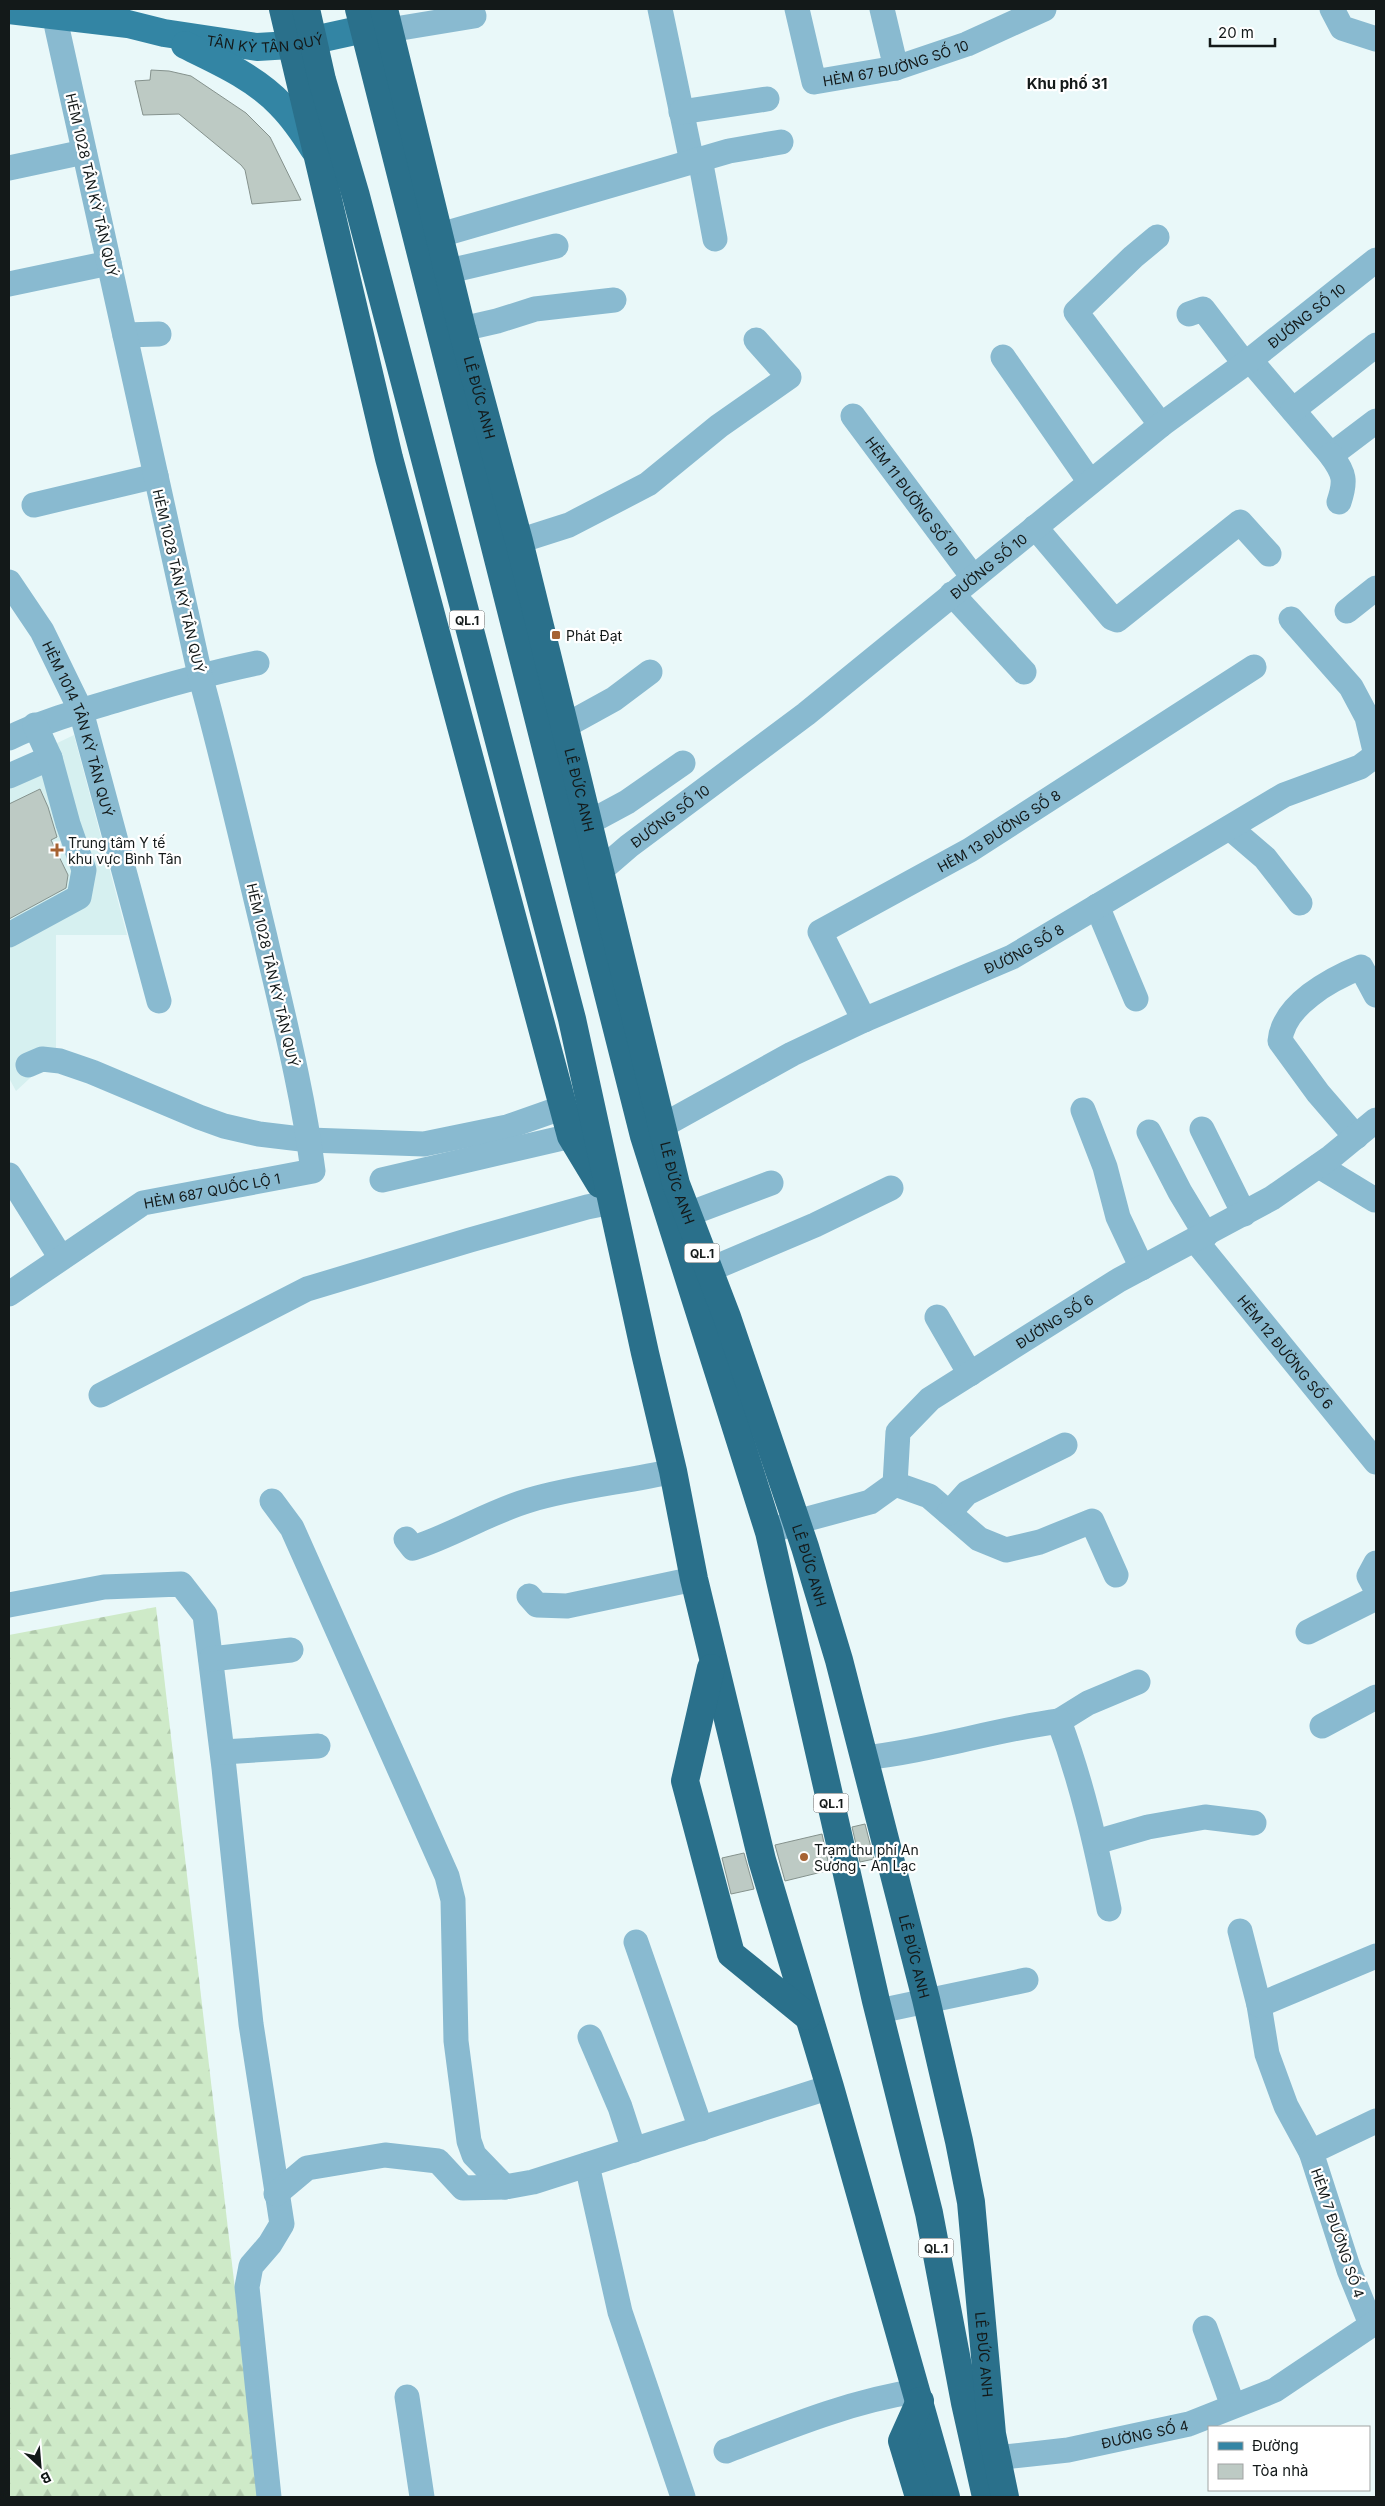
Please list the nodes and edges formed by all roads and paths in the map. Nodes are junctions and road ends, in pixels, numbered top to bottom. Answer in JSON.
{"nodes":[{"id":1,"x":283,"y":9,"type":"edge"},
{"id":2,"x":306,"y":9,"type":"edge"},
{"id":3,"x":660,"y":9,"type":"edge"},
{"id":4,"x":797,"y":9,"type":"edge"},
{"id":5,"x":882,"y":9,"type":"edge"},
{"id":6,"x":1044,"y":9,"type":"edge"},
{"id":7,"x":1332,"y":9,"type":"edge"},
{"id":8,"x":9,"y":10,"type":"edge"},
{"id":9,"x":474,"y":16,"type":"dead end"},
{"id":10,"x":374,"y":19,"type":"edge"},
{"id":11,"x":9,"y":23,"type":"edge"},
{"id":12,"x":57,"y":28,"type":"junction"},
{"id":13,"x":164,"y":34,"type":"junction"},
{"id":14,"x":1376,"y":39,"type":"edge"},
{"id":15,"x":302,"y":43,"type":"junction"},
{"id":16,"x":896,"y":68,"type":"junction"},
{"id":17,"x":767,"y":99,"type":"dead end"},
{"id":18,"x":681,"y":112,"type":"junction"},
{"id":19,"x":781,"y":142,"type":"dead end"},
{"id":20,"x":314,"y":148,"type":"junction"},
{"id":21,"x":84,"y":152,"type":"junction"},
{"id":22,"x":696,"y":160,"type":"junction"},
{"id":23,"x":9,"y":168,"type":"edge"},
{"id":24,"x":440,"y":235,"type":"junction"},
{"id":25,"x":1157,"y":238,"type":"dead end"},
{"id":26,"x":715,"y":239,"type":"dead end"},
{"id":27,"x":556,"y":246,"type":"dead end"},
{"id":28,"x":1376,"y":260,"type":"edge"},
{"id":29,"x":109,"y":263,"type":"junction"},
{"id":30,"x":449,"y":271,"type":"junction"},
{"id":31,"x":9,"y":284,"type":"edge"},
{"id":32,"x":614,"y":300,"type":"dead end"},
{"id":33,"x":1189,"y":314,"type":"dead end"},
{"id":34,"x":462,"y":329,"type":"junction"},
{"id":35,"x":159,"y":334,"type":"dead end"},
{"id":36,"x":125,"y":335,"type":"junction"},
{"id":37,"x":756,"y":340,"type":"dead end"},
{"id":38,"x":1376,"y":345,"type":"edge"},
{"id":39,"x":1003,"y":357,"type":"dead end"},
{"id":40,"x":1247,"y":362,"type":"junction"},
{"id":41,"x":1293,"y":410,"type":"junction"},
{"id":42,"x":853,"y":416,"type":"dead end"},
{"id":43,"x":1376,"y":421,"type":"edge"},
{"id":44,"x":1161,"y":425,"type":"junction"},
{"id":45,"x":1331,"y":455,"type":"junction"},
{"id":46,"x":156,"y":476,"type":"junction"},
{"id":47,"x":1090,"y":482,"type":"junction"},
{"id":48,"x":1338,"y":502,"type":"dead end"},
{"id":49,"x":34,"y":505,"type":"dead end"},
{"id":50,"x":441,"y":519,"type":"junction"},
{"id":51,"x":1035,"y":526,"type":"junction"},
{"id":52,"x":408,"y":528,"type":"junction"},
{"id":53,"x":519,"y":541,"type":"junction"},
{"id":54,"x":1269,"y":554,"type":"dead end"},
{"id":55,"x":973,"y":577,"type":"junction"},
{"id":56,"x":9,"y":582,"type":"edge"},
{"id":57,"x":1376,"y":588,"type":"edge"},
{"id":58,"x":952,"y":594,"type":"junction"},
{"id":59,"x":1347,"y":610,"type":"dead end"},
{"id":60,"x":1291,"y":619,"type":"dead end"},
{"id":61,"x":257,"y":663,"type":"dead end"},
{"id":62,"x":1254,"y":667,"type":"dead end"},
{"id":63,"x":650,"y":672,"type":"dead end"},
{"id":64,"x":1024,"y":672,"type":"dead end"},
{"id":65,"x":200,"y":675,"type":"junction"},
{"id":66,"x":81,"y":711,"type":"junction"},
{"id":67,"x":35,"y":725,"type":"junction"},
{"id":68,"x":565,"y":726,"type":"junction"},
{"id":69,"x":9,"y":738,"type":"edge"},
{"id":70,"x":1376,"y":755,"type":"edge"},
{"id":71,"x":50,"y":758,"type":"junction"},
{"id":72,"x":683,"y":764,"type":"dead end"},
{"id":73,"x":9,"y":776,"type":"edge"},
{"id":74,"x":588,"y":823,"type":"junction"},
{"id":75,"x":1230,"y":828,"type":"junction"},
{"id":76,"x":600,"y":871,"type":"junction"},
{"id":77,"x":1300,"y":903,"type":"dead end"},
{"id":78,"x":1097,"y":906,"type":"junction"},
{"id":79,"x":9,"y":934,"type":"edge"},
{"id":80,"x":1376,"y":995,"type":"edge"},
{"id":81,"x":1136,"y":999,"type":"dead end"},
{"id":82,"x":159,"y":1001,"type":"dead end"},
{"id":83,"x":864,"y":1020,"type":"junction"},
{"id":84,"x":28,"y":1065,"type":"dead end"},
{"id":85,"x":564,"y":1107,"type":"junction"},
{"id":86,"x":1083,"y":1110,"type":"dead end"},
{"id":87,"x":1376,"y":1120,"type":"edge"},
{"id":88,"x":1202,"y":1129,"type":"dead end"},
{"id":89,"x":653,"y":1132,"type":"junction"},
{"id":90,"x":1149,"y":1132,"type":"dead end"},
{"id":91,"x":308,"y":1136,"type":"junction"},
{"id":92,"x":571,"y":1136,"type":"junction"},
{"id":93,"x":1356,"y":1137,"type":"junction"},
{"id":94,"x":1318,"y":1166,"type":"junction"},
{"id":95,"x":9,"y":1175,"type":"edge"},
{"id":96,"x":382,"y":1180,"type":"dead end"},
{"id":97,"x":771,"y":1183,"type":"dead end"},
{"id":98,"x":891,"y":1188,"type":"dead end"},
{"id":99,"x":1375,"y":1200,"type":"edge"},
{"id":100,"x":612,"y":1202,"type":"junction"},
{"id":101,"x":1244,"y":1214,"type":"junction"},
{"id":102,"x":679,"y":1217,"type":"junction"},
{"id":103,"x":1201,"y":1237,"type":"junction"},
{"id":104,"x":61,"y":1258,"type":"junction"},
{"id":105,"x":1142,"y":1268,"type":"junction"},
{"id":106,"x":699,"y":1274,"type":"junction"},
{"id":107,"x":9,"y":1294,"type":"edge"},
{"id":108,"x":937,"y":1316,"type":"dead end"},
{"id":109,"x":970,"y":1374,"type":"junction"},
{"id":110,"x":101,"y":1395,"type":"dead end"},
{"id":111,"x":1065,"y":1445,"type":"dead end"},
{"id":112,"x":1376,"y":1462,"type":"edge"},
{"id":113,"x":673,"y":1471,"type":"junction"},
{"id":114,"x":895,"y":1484,"type":"junction"},
{"id":115,"x":272,"y":1501,"type":"dead end"},
{"id":116,"x":949,"y":1513,"type":"junction"},
{"id":117,"x":796,"y":1522,"type":"junction"},
{"id":118,"x":769,"y":1532,"type":"junction"},
{"id":119,"x":406,"y":1539,"type":"dead end"},
{"id":120,"x":1376,"y":1563,"type":"edge"},
{"id":121,"x":1116,"y":1575,"type":"dead end"},
{"id":122,"x":694,"y":1579,"type":"junction"},
{"id":123,"x":1376,"y":1589,"type":"edge"},
{"id":124,"x":529,"y":1596,"type":"dead end"},
{"id":125,"x":1376,"y":1598,"type":"edge"},
{"id":126,"x":9,"y":1605,"type":"edge"},
{"id":127,"x":1308,"y":1632,"type":"dead end"},
{"id":128,"x":292,"y":1650,"type":"dead end"},
{"id":129,"x":714,"y":1657,"type":"junction"},
{"id":130,"x":211,"y":1659,"type":"junction"},
{"id":131,"x":1138,"y":1682,"type":"dead end"},
{"id":132,"x":1376,"y":1698,"type":"edge"},
{"id":133,"x":1059,"y":1721,"type":"junction"},
{"id":134,"x":1322,"y":1726,"type":"dead end"},
{"id":135,"x":318,"y":1746,"type":"dead end"},
{"id":136,"x":223,"y":1752,"type":"junction"},
{"id":137,"x":864,"y":1758,"type":"junction"},
{"id":138,"x":1254,"y":1823,"type":"dead end"},
{"id":139,"x":1096,"y":1842,"type":"junction"},
{"id":140,"x":1109,"y":1909,"type":"dead end"},
{"id":141,"x":1240,"y":1931,"type":"dead end"},
{"id":142,"x":636,"y":1942,"type":"dead end"},
{"id":143,"x":1376,"y":1956,"type":"edge"},
{"id":144,"x":1026,"y":1980,"type":"dead end"},
{"id":145,"x":926,"y":1999,"type":"junction"},
{"id":146,"x":1259,"y":2005,"type":"junction"},
{"id":147,"x":878,"y":2011,"type":"junction"},
{"id":148,"x":807,"y":2016,"type":"junction"},
{"id":149,"x":590,"y":2037,"type":"dead end"},
{"id":150,"x":830,"y":2087,"type":"junction"},
{"id":151,"x":1376,"y":2121,"type":"edge"},
{"id":152,"x":701,"y":2129,"type":"junction"},
{"id":153,"x":634,"y":2150,"type":"junction"},
{"id":154,"x":1311,"y":2152,"type":"junction"},
{"id":155,"x":587,"y":2165,"type":"junction"},
{"id":156,"x":505,"y":2187,"type":"junction"},
{"id":157,"x":276,"y":2194,"type":"junction"},
{"id":158,"x":1374,"y":2323,"type":"edge"},
{"id":159,"x":1205,"y":2328,"type":"dead end"},
{"id":160,"x":919,"y":2396,"type":"junction"},
{"id":161,"x":407,"y":2397,"type":"dead end"},
{"id":162,"x":1234,"y":2406,"type":"junction"},
{"id":163,"x":726,"y":2451,"type":"dead end"},
{"id":164,"x":987,"y":2458,"type":"junction"},
{"id":165,"x":268,"y":2497,"type":"edge"},
{"id":166,"x":422,"y":2497,"type":"edge"},
{"id":167,"x":681,"y":2497,"type":"edge"},
{"id":168,"x":919,"y":2497,"type":"edge"},
{"id":169,"x":946,"y":2497,"type":"edge"},
{"id":170,"x":986,"y":2497,"type":"edge"},
{"id":171,"x":1005,"y":2497,"type":"edge"}],
"edges":[{"from":1,"to":15,"type":"highway","number":"QL.1"},
{"from":2,"to":15,"type":"highway","number":"QL.1"},
{"from":3,"to":18,"type":"street"},
{"from":4,"to":16,"type":"street","name":"HẺM 67 ĐƯỜNG SỐ 10"},
{"from":5,"to":16,"type":"street"},
{"from":6,"to":16,"type":"street","name":"HẺM 67 ĐƯỜNG SỐ 10"},
{"from":7,"to":14,"type":"street"},
{"from":8,"to":13,"type":"main road","name":"TÂN KỲ TÂN QUÝ"},
{"from":9,"to":10,"type":"street"},
{"from":10,"to":15,"type":"main road","name":"TÂN KỲ TÂN QUÝ"},
{"from":10,"to":24,"type":"highway","name":"LÊ ĐỨC ANH","number":"QL.1"},
{"from":10,"to":89,"type":"highway","name":"LÊ ĐỨC ANH","number":"QL.1"},
{"from":11,"to":12,"type":"street","name":"TÂN KỲ TÂN QUÝ"},
{"from":12,"to":13,"type":"street","name":"TÂN KỲ TÂN QUÝ"},
{"from":12,"to":21,"type":"street","name":"HẺM 1028 TÂN KỲ TÂN QUÝ"},
{"from":13,"to":15,"type":"main road","name":"TÂN KỲ TÂN QUÝ"},
{"from":13,"to":20,"type":"main road"},
{"from":15,"to":20,"type":"highway","number":"QL.1"},
{"from":15,"to":50,"type":"highway","number":"QL.1"},
{"from":17,"to":18,"type":"street"},
{"from":18,"to":22,"type":"street"},
{"from":19,"to":22,"type":"street"},
{"from":20,"to":52,"type":"highway","number":"QL.1"},
{"from":21,"to":23,"type":"street"},
{"from":21,"to":29,"type":"street","name":"HẺM 1028 TÂN KỲ TÂN QUÝ"},
{"from":22,"to":24,"type":"street"},
{"from":22,"to":26,"type":"street"},
{"from":24,"to":30,"type":"highway","name":"LÊ ĐỨC ANH","number":"QL.1"},
{"from":25,"to":44,"type":"street"},
{"from":27,"to":30,"type":"street"},
{"from":28,"to":40,"type":"street","name":"ĐƯỜNG SỐ 10"},
{"from":29,"to":31,"type":"street"},
{"from":29,"to":36,"type":"street","name":"HẺM 1028 TÂN KỲ TÂN QUÝ"},
{"from":30,"to":34,"type":"highway","name":"LÊ ĐỨC ANH","number":"QL.1"},
{"from":32,"to":34,"type":"street"},
{"from":33,"to":40,"type":"street"},
{"from":34,"to":53,"type":"highway","name":"LÊ ĐỨC ANH","number":"QL.1"},
{"from":35,"to":36,"type":"street"},
{"from":36,"to":46,"type":"street","name":"HẺM 1028 TÂN KỲ TÂN QUÝ"},
{"from":37,"to":53,"type":"street"},
{"from":38,"to":41,"type":"street"},
{"from":39,"to":47,"type":"street"},
{"from":40,"to":41,"type":"street"},
{"from":40,"to":44,"type":"street","name":"ĐƯỜNG SỐ 10"},
{"from":41,"to":45,"type":"street"},
{"from":42,"to":55,"type":"street","name":"HẺM 11 ĐƯỜNG SỐ 10"},
{"from":43,"to":45,"type":"street"},
{"from":44,"to":47,"type":"street","name":"ĐƯỜNG SỐ 10"},
{"from":45,"to":48,"type":"street"},
{"from":46,"to":49,"type":"street"},
{"from":46,"to":65,"type":"street","name":"HẺM 1028 TÂN KỲ TÂN QUÝ"},
{"from":47,"to":51,"type":"street","name":"ĐƯỜNG SỐ 10"},
{"from":50,"to":52,"type":"highway"},
{"from":50,"to":100,"type":"highway","number":"QL.1"},
{"from":51,"to":54,"type":"street"},
{"from":51,"to":55,"type":"street","name":"ĐƯỜNG SỐ 10"},
{"from":52,"to":85,"type":"highway","number":"QL.1"},
{"from":53,"to":68,"type":"highway","name":"LÊ ĐỨC ANH","number":"QL.1"},
{"from":55,"to":58,"type":"street","name":"ĐƯỜNG SỐ 10"},
{"from":56,"to":66,"type":"street","name":"HẺM 1014 TÂN KỲ TÂN QUÝ"},
{"from":57,"to":59,"type":"street"},
{"from":58,"to":64,"type":"street"},
{"from":58,"to":76,"type":"street","name":"ĐƯỜNG SỐ 10"},
{"from":60,"to":70,"type":"street"},
{"from":61,"to":65,"type":"street"},
{"from":62,"to":83,"type":"street","name":"HẺM 13 ĐƯỜNG SỐ 8"},
{"from":63,"to":68,"type":"street"},
{"from":65,"to":66,"type":"street"},
{"from":65,"to":91,"type":"street","name":"HẺM 1028 TÂN KỲ TÂN QUÝ"},
{"from":66,"to":67,"type":"street"},
{"from":66,"to":82,"type":"street","name":"HẺM 1014 TÂN KỲ TÂN QUÝ"},
{"from":67,"to":69,"type":"street"},
{"from":67,"to":71,"type":"street"},
{"from":68,"to":74,"type":"highway","name":"LÊ ĐỨC ANH","number":"QL.1"},
{"from":70,"to":75,"type":"street","name":"ĐƯỜNG SỐ 8"},
{"from":71,"to":73,"type":"street"},
{"from":71,"to":79,"type":"street"},
{"from":72,"to":74,"type":"street"},
{"from":74,"to":76,"type":"highway","name":"LÊ ĐỨC ANH","number":"QL.1"},
{"from":75,"to":77,"type":"street"},
{"from":75,"to":78,"type":"street","name":"ĐƯỜNG SỐ 8"},
{"from":76,"to":89,"type":"highway","name":"LÊ ĐỨC ANH","number":"QL.1"},
{"from":78,"to":81,"type":"street"},
{"from":78,"to":83,"type":"street","name":"ĐƯỜNG SỐ 8"},
{"from":80,"to":93,"type":"street"},
{"from":83,"to":89,"type":"street","name":"ĐƯỜNG SỐ 8"},
{"from":84,"to":91,"type":"street"},
{"from":85,"to":91,"type":"street"},
{"from":85,"to":92,"type":"highway","number":"QL.1"},
{"from":86,"to":105,"type":"street"},
{"from":87,"to":93,"type":"street","name":"ĐƯỜNG SỐ 6"},
{"from":88,"to":101,"type":"street"},
{"from":89,"to":102,"type":"highway","name":"LÊ ĐỨC ANH","number":"QL.1"},
{"from":90,"to":103,"type":"street","name":"HẺM 12 ĐƯỜNG SỐ 6"},
{"from":91,"to":104,"type":"street","name":"HẺM 687 QUỐC LỘ 1"},
{"from":92,"to":96,"type":"street"},
{"from":92,"to":100,"type":"highway","number":"QL.1"},
{"from":93,"to":94,"type":"street","name":"ĐƯỜNG SỐ 6"},
{"from":94,"to":99,"type":"street"},
{"from":94,"to":101,"type":"street","name":"ĐƯỜNG SỐ 6"},
{"from":95,"to":104,"type":"street"},
{"from":97,"to":102,"type":"street"},
{"from":98,"to":106,"type":"street"},
{"from":100,"to":110,"type":"street"},
{"from":100,"to":113,"type":"highway","number":"QL.1"},
{"from":101,"to":103,"type":"street","name":"ĐƯỜNG SỐ 6"},
{"from":102,"to":106,"type":"highway","name":"LÊ ĐỨC ANH","number":"QL.1"},
{"from":103,"to":105,"type":"street","name":"ĐƯỜNG SỐ 6"},
{"from":103,"to":112,"type":"street","name":"HẺM 12 ĐƯỜNG SỐ 6"},
{"from":104,"to":107,"type":"street","name":"HẺM 687 QUỐC LỘ 1"},
{"from":105,"to":109,"type":"street","name":"ĐƯỜNG SỐ 6"},
{"from":106,"to":117,"type":"highway","name":"LÊ ĐỨC ANH","number":"QL.1"},
{"from":106,"to":118,"type":"highway","name":"LÊ ĐỨC ANH","number":"QL.1"},
{"from":108,"to":109,"type":"street"},
{"from":109,"to":114,"type":"street","name":"ĐƯỜNG SỐ 6"},
{"from":111,"to":116,"type":"street"},
{"from":113,"to":119,"type":"street"},
{"from":113,"to":122,"type":"highway","number":"QL.1"},
{"from":114,"to":116,"type":"street"},
{"from":114,"to":117,"type":"street"},
{"from":115,"to":156,"type":"street"},
{"from":116,"to":121,"type":"street"},
{"from":117,"to":118,"type":"street"},
{"from":117,"to":137,"type":"highway","name":"LÊ ĐỨC ANH","number":"QL.1"},
{"from":118,"to":147,"type":"highway","name":"LÊ ĐỨC ANH","number":"QL.1"},
{"from":120,"to":123,"type":"street"},
{"from":122,"to":124,"type":"street"},
{"from":122,"to":129,"type":"highway","number":"QL.1"},
{"from":125,"to":127,"type":"street"},
{"from":126,"to":130,"type":"street"},
{"from":128,"to":130,"type":"street"},
{"from":129,"to":148,"type":"highway","number":"QL.1"},
{"from":129,"to":148,"type":"highway","number":"QL.1"},
{"from":130,"to":136,"type":"street"},
{"from":131,"to":133,"type":"street"},
{"from":132,"to":134,"type":"street"},
{"from":133,"to":137,"type":"street"},
{"from":133,"to":139,"type":"street"},
{"from":135,"to":136,"type":"street"},
{"from":136,"to":157,"type":"street"},
{"from":137,"to":145,"type":"highway","name":"LÊ ĐỨC ANH","number":"QL.1"},
{"from":138,"to":139,"type":"street"},
{"from":139,"to":140,"type":"street"},
{"from":141,"to":146,"type":"street"},
{"from":142,"to":152,"type":"street"},
{"from":143,"to":146,"type":"street"},
{"from":144,"to":145,"type":"street"},
{"from":145,"to":147,"type":"street"},
{"from":145,"to":164,"type":"highway","name":"LÊ ĐỨC ANH","number":"QL.1"},
{"from":146,"to":154,"type":"street"},
{"from":147,"to":164,"type":"highway","name":"LÊ ĐỨC ANH","number":"QL.1"},
{"from":148,"to":150,"type":"highway","number":"QL.1"},
{"from":149,"to":153,"type":"street"},
{"from":150,"to":152,"type":"street"},
{"from":150,"to":160,"type":"highway","number":"QL.1"},
{"from":151,"to":154,"type":"street","name":"HẺM 7 ĐƯỜNG SỐ 4"},
{"from":152,"to":153,"type":"street"},
{"from":153,"to":155,"type":"street"},
{"from":154,"to":158,"type":"street","name":"HẺM 7 ĐƯỜNG SỐ 4"},
{"from":155,"to":156,"type":"street"},
{"from":155,"to":167,"type":"street"},
{"from":156,"to":157,"type":"street"},
{"from":157,"to":165,"type":"street"},
{"from":158,"to":162,"type":"street","name":"ĐƯỜNG SỐ 4"},
{"from":159,"to":162,"type":"street"},
{"from":160,"to":163,"type":"street"},
{"from":160,"to":168,"type":"highway"},
{"from":160,"to":169,"type":"highway","number":"QL.1"},
{"from":161,"to":166,"type":"street"},
{"from":162,"to":164,"type":"street","name":"ĐƯỜNG SỐ 4"},
{"from":164,"to":170,"type":"highway","name":"LÊ ĐỨC ANH","number":"QL.1"},
{"from":164,"to":171,"type":"highway","name":"LÊ ĐỨC ANH","number":"QL.1"}]}
